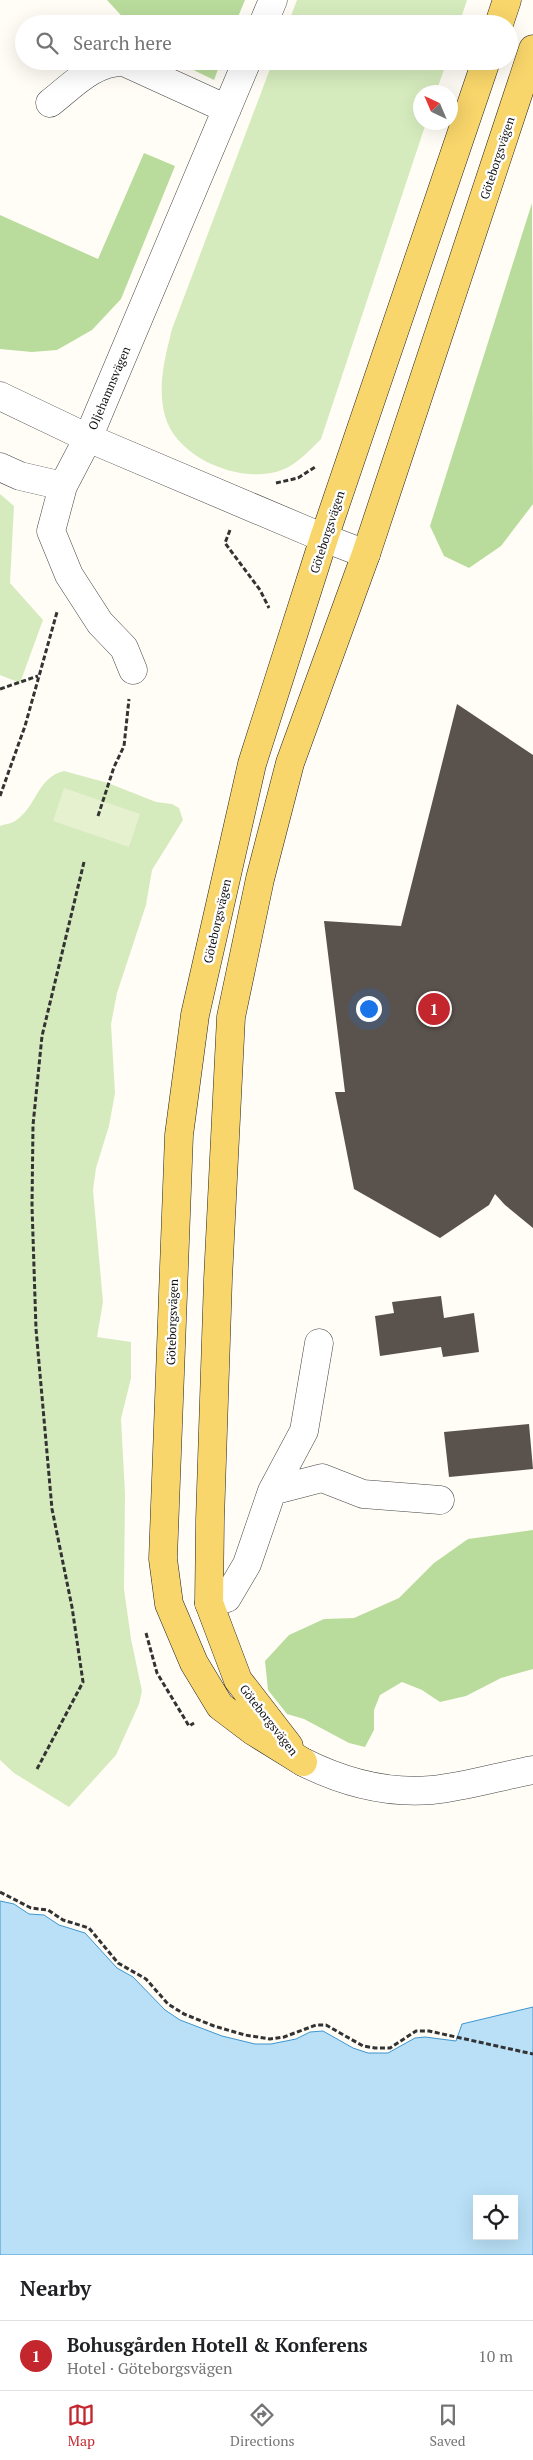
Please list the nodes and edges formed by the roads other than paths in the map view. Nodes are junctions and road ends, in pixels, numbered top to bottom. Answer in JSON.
{"nodes":[{"id":1,"x":273,"y":0,"type":"edge"},
{"id":2,"x":507,"y":0,"type":"edge"},
{"id":3,"x":267,"y":15,"type":"edge"},
{"id":4,"x":502,"y":15,"type":"edge"},
{"id":5,"x":533,"y":49,"type":"edge"},
{"id":6,"x":93,"y":70,"type":"edge"},
{"id":7,"x":142,"y":70,"type":"edge"},
{"id":8,"x":243,"y":70,"type":"edge"},
{"id":9,"x":483,"y":70,"type":"edge"},
{"id":10,"x":50,"y":103,"type":"dead end"},
{"id":11,"x":227,"y":109,"type":"junction"},
{"id":12,"x":0,"y":396,"type":"edge"},
{"id":13,"x":88,"y":438,"type":"junction"},
{"id":14,"x":0,"y":467,"type":"edge"},
{"id":15,"x":63,"y":486,"type":"junction"},
{"id":16,"x":324,"y":538,"type":"junction"},
{"id":17,"x":366,"y":554,"type":"junction"},
{"id":18,"x":133,"y":670,"type":"road end"},
{"id":19,"x":319,"y":1343,"type":"dead end"},
{"id":20,"x":272,"y":1491,"type":"junction"},
{"id":21,"x":440,"y":1500,"type":"dead end"},
{"id":22,"x":209,"y":1603,"type":"junction"},
{"id":23,"x":303,"y":1762,"type":"junction"},
{"id":24,"x":533,"y":1770,"type":"edge"}],
"edges":[{"from":1,"to":3,"type":"street"},
{"from":2,"to":4,"type":"main road"},
{"from":5,"to":17,"type":"main road","name":"Göteborgsvägen"},
{"from":6,"to":10,"type":"street"},
{"from":7,"to":11,"type":"street"},
{"from":8,"to":11,"type":"street","name":"Oljehamnsvägen"},
{"from":9,"to":16,"type":"main road","name":"Göteborgsvägen"},
{"from":11,"to":13,"type":"street","name":"Oljehamnsvägen"},
{"from":12,"to":13,"type":"street"},
{"from":13,"to":15,"type":"street"},
{"from":13,"to":16,"type":"street","name":"Oljehamnsvägen"},
{"from":14,"to":15,"type":"street"},
{"from":15,"to":18,"type":"street"},
{"from":16,"to":17,"type":"street","name":"Oljehamnsvägen"},
{"from":16,"to":23,"type":"main road","name":"Göteborgsvägen"},
{"from":17,"to":22,"type":"main road","name":"Göteborgsvägen"},
{"from":19,"to":20,"type":"street"},
{"from":20,"to":21,"type":"street"},
{"from":20,"to":22,"type":"street"},
{"from":22,"to":23,"type":"main road","name":"Göteborgsvägen"},
{"from":23,"to":24,"type":"street","name":"Göteborgsvägen"}]}
